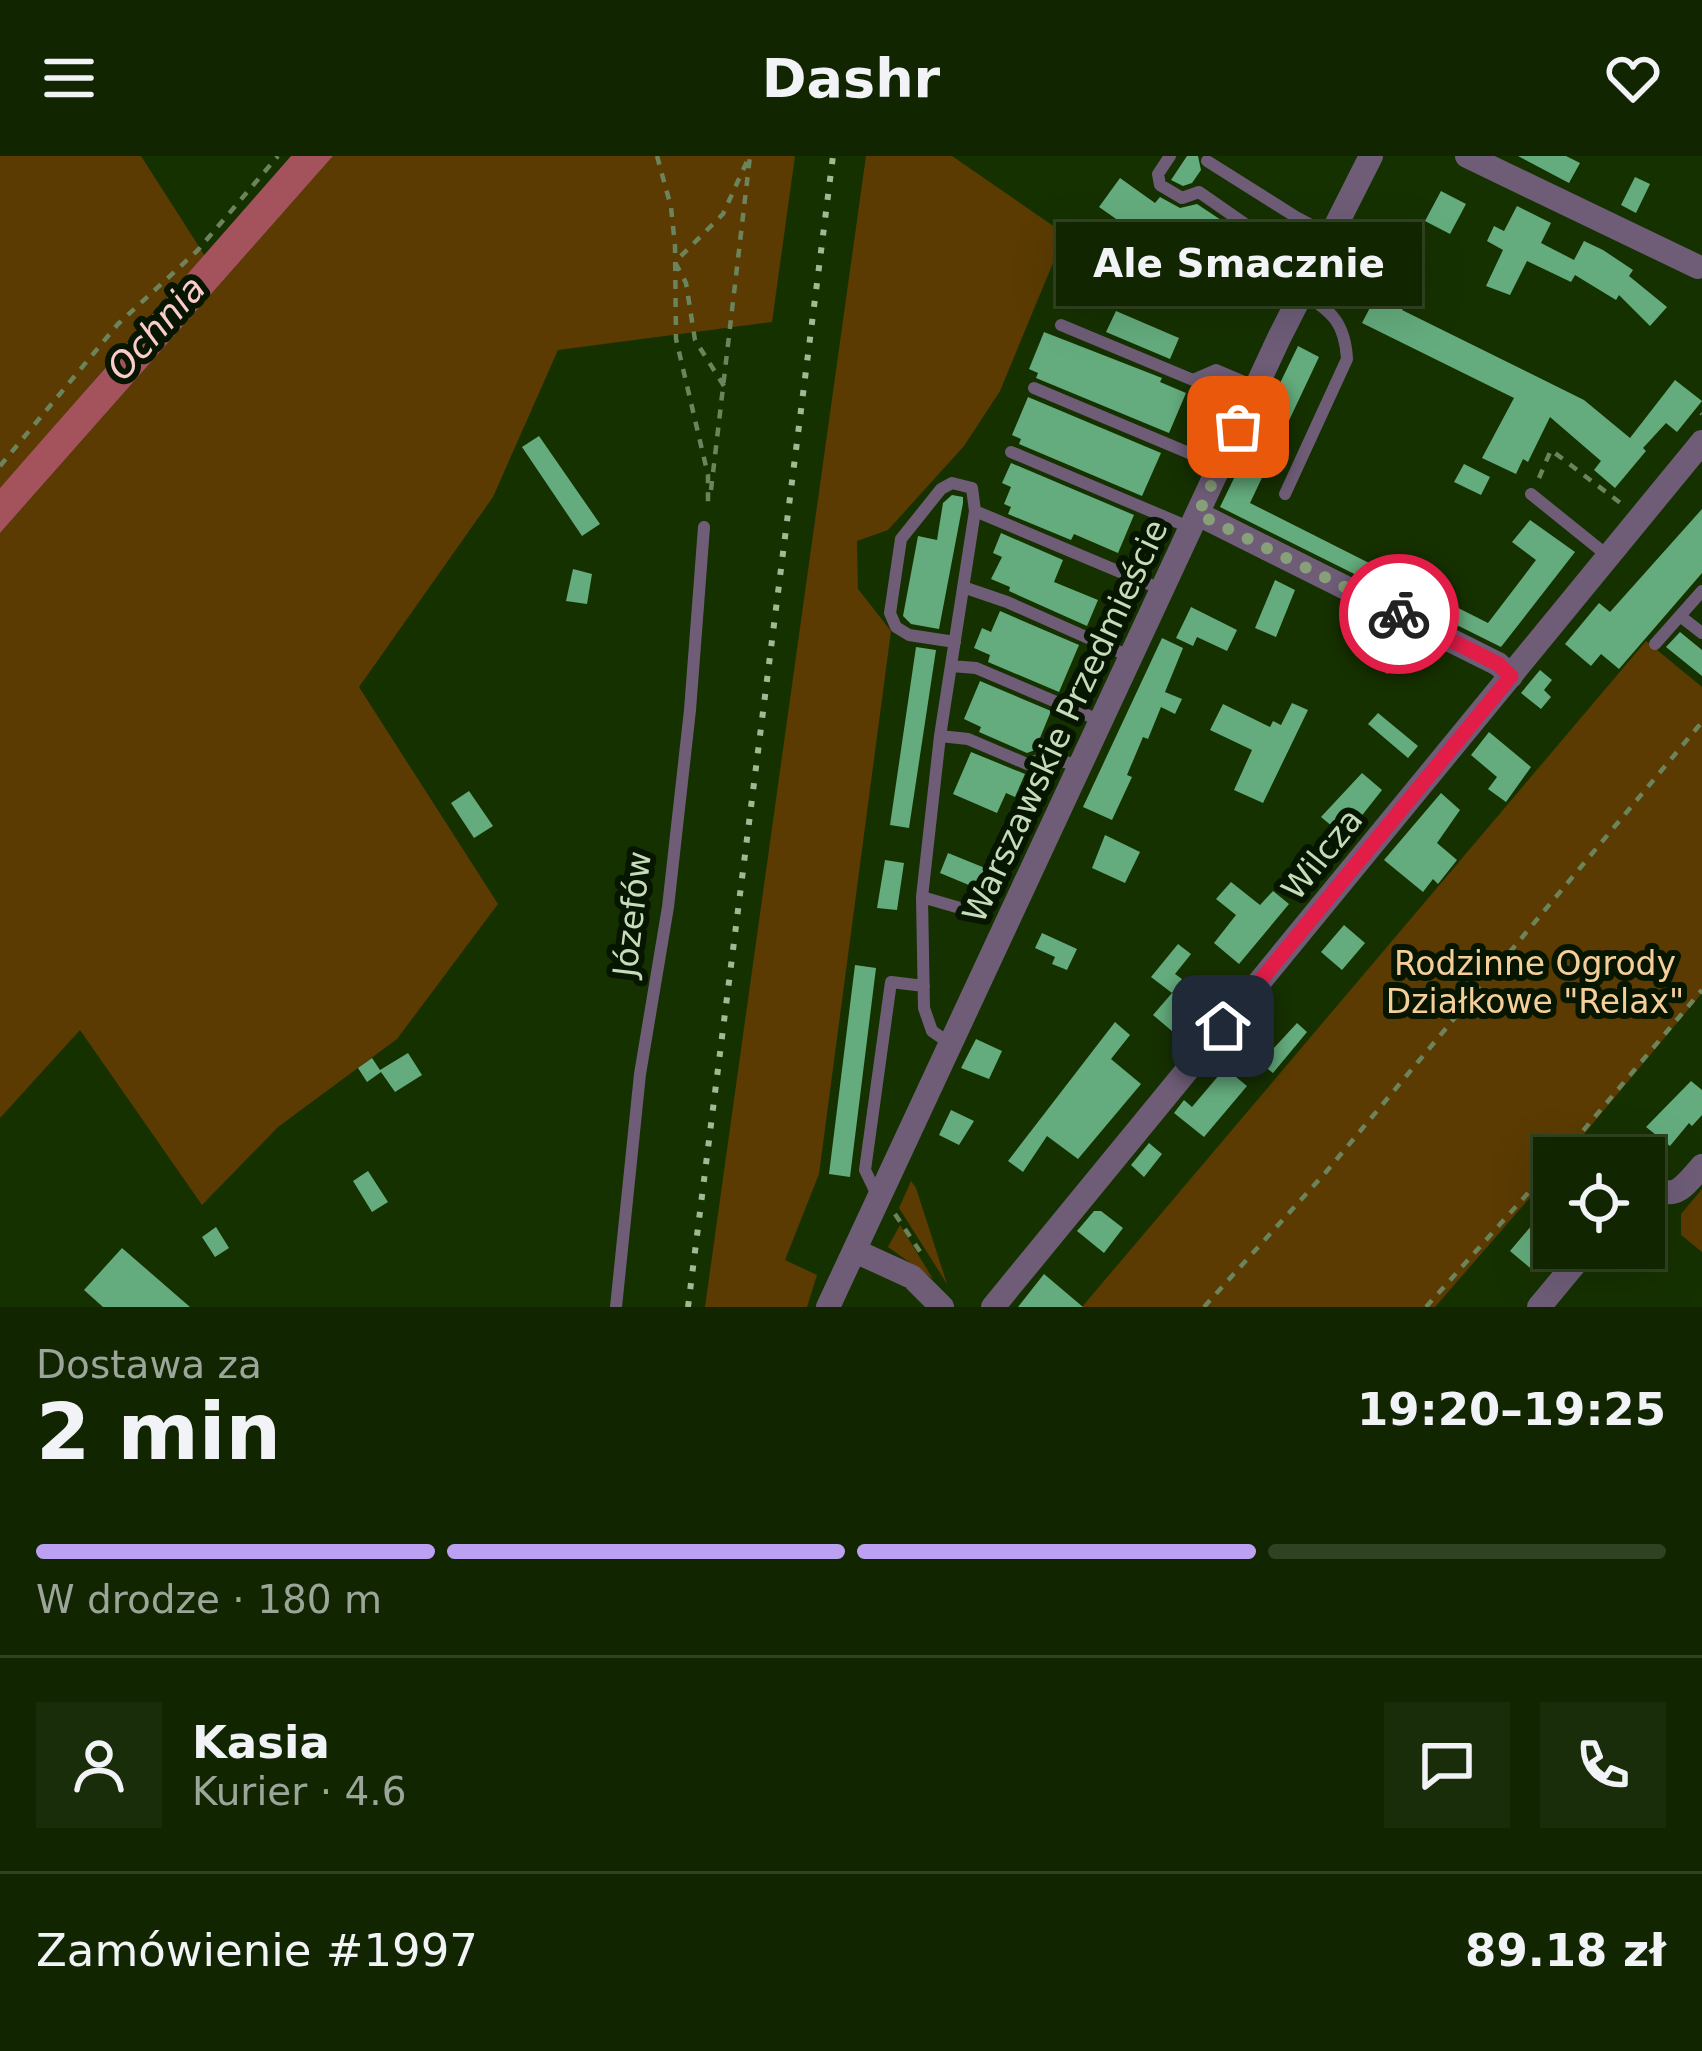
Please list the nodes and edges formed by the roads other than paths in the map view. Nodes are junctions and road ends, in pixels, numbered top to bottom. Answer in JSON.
{"nodes":[{"id":1,"x":1170,"y":156,"type":"edge"},
{"id":2,"x":1371,"y":156,"type":"edge"},
{"id":3,"x":1467,"y":156,"type":"edge"},
{"id":4,"x":1207,"y":161,"type":"dead end"},
{"id":5,"x":1330,"y":235,"type":"junction"},
{"id":6,"x":1278,"y":244,"type":"dead end"},
{"id":7,"x":1266,"y":262,"type":"junction"},
{"id":8,"x":1699,"y":267,"type":"dead end"},
{"id":9,"x":1302,"y":290,"type":"junction"},
{"id":10,"x":1061,"y":326,"type":"dead end"},
{"id":11,"x":1256,"y":387,"type":"junction"},
{"id":12,"x":1034,"y":388,"type":"dead end"},
{"id":13,"x":1700,"y":450,"type":"edge"},
{"id":14,"x":1011,"y":452,"type":"dead end"},
{"id":15,"x":1220,"y":466,"type":"junction"},
{"id":16,"x":1285,"y":494,"type":"dead end"},
{"id":17,"x":1531,"y":494,"type":"road end"},
{"id":18,"x":975,"y":511,"type":"junction"},
{"id":19,"x":1194,"y":521,"type":"junction"},
{"id":20,"x":704,"y":527,"type":"road end"},
{"id":21,"x":1608,"y":556,"type":"junction"},
{"id":22,"x":963,"y":587,"type":"junction"},
{"id":23,"x":1163,"y":590,"type":"junction"},
{"id":24,"x":1702,"y":591,"type":"edge"},
{"id":25,"x":1680,"y":616,"type":"junction"},
{"id":26,"x":1702,"y":633,"type":"edge"},
{"id":27,"x":955,"y":641,"type":"junction"},
{"id":28,"x":1655,"y":644,"type":"dead end"},
{"id":29,"x":1131,"y":658,"type":"junction"},
{"id":30,"x":951,"y":666,"type":"junction"},
{"id":31,"x":1511,"y":676,"type":"junction"},
{"id":32,"x":1102,"y":722,"type":"junction"},
{"id":33,"x":940,"y":736,"type":"junction"},
{"id":34,"x":1082,"y":765,"type":"junction"},
{"id":35,"x":922,"y":897,"type":"junction"},
{"id":36,"x":959,"y":908,"type":"dead end"},
{"id":37,"x":924,"y":986,"type":"junction"},
{"id":38,"x":952,"y":1045,"type":"junction"},
{"id":39,"x":1702,"y":1166,"type":"edge"},
{"id":40,"x":1665,"y":1196,"type":"edge"},
{"id":41,"x":878,"y":1197,"type":"junction"},
{"id":42,"x":855,"y":1251,"type":"junction"},
{"id":43,"x":1571,"y":1269,"type":"edge"},
{"id":44,"x":616,"y":1307,"type":"edge"},
{"id":45,"x":828,"y":1307,"type":"edge"},
{"id":46,"x":942,"y":1307,"type":"edge"},
{"id":47,"x":993,"y":1307,"type":"edge"},
{"id":48,"x":1539,"y":1307,"type":"edge"}],
"edges":[{"from":1,"to":7,"type":"lane"},
{"from":2,"to":5,"type":"street","name":"Warszawskie Przedmieście"},
{"from":3,"to":8,"type":"street"},
{"from":4,"to":5,"type":"lane"},
{"from":5,"to":9,"type":"street","name":"Warszawskie Przedmieście"},
{"from":6,"to":7,"type":"lane"},
{"from":7,"to":9,"type":"lane"},
{"from":9,"to":11,"type":"street","name":"Warszawskie Przedmieście"},
{"from":9,"to":16,"type":"lane"},
{"from":10,"to":11,"type":"lane"},
{"from":11,"to":15,"type":"street","name":"Warszawskie Przedmieście"},
{"from":12,"to":15,"type":"lane"},
{"from":13,"to":21,"type":"street","name":"Wilcza"},
{"from":14,"to":19,"type":"lane"},
{"from":15,"to":19,"type":"street","name":"Warszawskie Przedmieście"},
{"from":17,"to":21,"type":"lane"},
{"from":18,"to":22,"type":"lane"},
{"from":18,"to":23,"type":"lane"},
{"from":18,"to":27,"type":"lane"},
{"from":19,"to":23,"type":"street","name":"Warszawskie Przedmieście"},
{"from":19,"to":31,"type":"street"},
{"from":20,"to":44,"type":"lane","name":"Józefów"},
{"from":21,"to":31,"type":"street","name":"Wilcza"},
{"from":22,"to":27,"type":"lane"},
{"from":22,"to":29,"type":"lane"},
{"from":23,"to":29,"type":"street","name":"Warszawskie Przedmieście"},
{"from":24,"to":25,"type":"lane"},
{"from":25,"to":26,"type":"lane"},
{"from":25,"to":28,"type":"lane"},
{"from":27,"to":30,"type":"lane"},
{"from":29,"to":32,"type":"street","name":"Warszawskie Przedmieście"},
{"from":30,"to":32,"type":"lane"},
{"from":30,"to":33,"type":"lane"},
{"from":31,"to":47,"type":"street","name":"Wilcza"},
{"from":32,"to":34,"type":"street","name":"Warszawskie Przedmieście"},
{"from":33,"to":34,"type":"lane"},
{"from":33,"to":35,"type":"lane"},
{"from":34,"to":38,"type":"street","name":"Warszawskie Przedmieście"},
{"from":35,"to":36,"type":"lane"},
{"from":35,"to":37,"type":"lane"},
{"from":37,"to":38,"type":"lane"},
{"from":37,"to":41,"type":"lane"},
{"from":38,"to":41,"type":"street","name":"Warszawskie Przedmieście"},
{"from":39,"to":40,"type":"street"},
{"from":41,"to":42,"type":"street","name":"Warszawskie Przedmieście"},
{"from":42,"to":45,"type":"street"},
{"from":42,"to":46,"type":"street"},
{"from":43,"to":48,"type":"street"}]}
